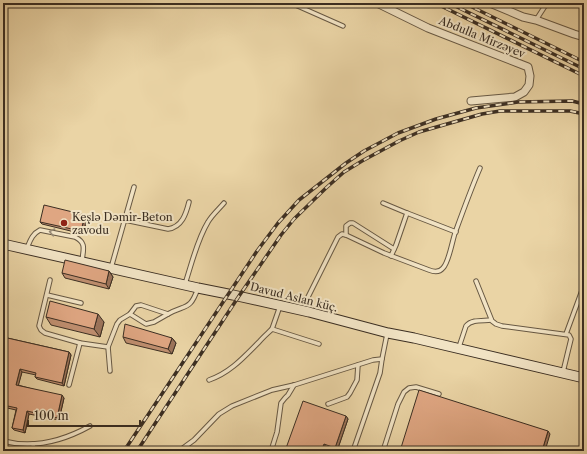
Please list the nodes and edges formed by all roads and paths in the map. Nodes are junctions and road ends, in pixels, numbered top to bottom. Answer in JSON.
{"nodes":[{"id":1,"x":290,"y":3,"type":"edge"},
{"id":2,"x":377,"y":3,"type":"edge"},
{"id":3,"x":490,"y":3,"type":"edge"},
{"id":4,"x":546,"y":3,"type":"edge"},
{"id":5,"x":536,"y":20,"type":"junction"},
{"id":6,"x":343,"y":26,"type":"dead end"},
{"id":7,"x":584,"y":37,"type":"edge"},
{"id":8,"x":471,"y":101,"type":"dead end"},
{"id":9,"x":480,"y":168,"type":"dead end"},
{"id":10,"x":134,"y":187,"type":"dead end"},
{"id":11,"x":189,"y":202,"type":"dead end"},
{"id":12,"x":224,"y":203,"type":"dead end"},
{"id":13,"x":383,"y":203,"type":"dead end"},
{"id":14,"x":407,"y":213,"type":"junction"},
{"id":15,"x":125,"y":220,"type":"junction"},
{"id":16,"x":456,"y":232,"type":"junction"},
{"id":17,"x":346,"y":235,"type":"junction"},
{"id":18,"x":3,"y":244,"type":"edge"},
{"id":19,"x":394,"y":248,"type":"junction"},
{"id":20,"x":26,"y":250,"type":"junction"},
{"id":21,"x":391,"y":256,"type":"junction"},
{"id":22,"x":82,"y":262,"type":"junction"},
{"id":23,"x":111,"y":269,"type":"junction"},
{"id":24,"x":50,"y":280,"type":"dead end"},
{"id":25,"x":476,"y":281,"type":"dead end"},
{"id":26,"x":184,"y":284,"type":"junction"},
{"id":27,"x":584,"y":285,"type":"edge"},
{"id":28,"x":198,"y":288,"type":"junction"},
{"id":29,"x":47,"y":295,"type":"junction"},
{"id":30,"x":306,"y":301,"type":"dead end"},
{"id":31,"x":81,"y":303,"type":"dead end"},
{"id":32,"x":280,"y":306,"type":"junction"},
{"id":33,"x":130,"y":314,"type":"junction"},
{"id":34,"x":168,"y":314,"type":"junction"},
{"id":35,"x":491,"y":320,"type":"junction"},
{"id":36,"x":272,"y":329,"type":"junction"},
{"id":37,"x":388,"y":333,"type":"junction"},
{"id":38,"x":566,"y":334,"type":"junction"},
{"id":39,"x":80,"y":343,"type":"junction"},
{"id":40,"x":319,"y":344,"type":"dead end"},
{"id":41,"x":108,"y":347,"type":"junction"},
{"id":42,"x":459,"y":348,"type":"junction"},
{"id":43,"x":382,"y":359,"type":"junction"},
{"id":44,"x":358,"y":365,"type":"junction"},
{"id":45,"x":110,"y":371,"type":"dead end"},
{"id":46,"x":563,"y":373,"type":"junction"},
{"id":47,"x":582,"y":378,"type":"edge"},
{"id":48,"x":209,"y":380,"type":"dead end"},
{"id":49,"x":69,"y":385,"type":"dead end"},
{"id":50,"x":294,"y":385,"type":"junction"},
{"id":51,"x":439,"y":394,"type":"dead end"},
{"id":52,"x":328,"y":404,"type":"dead end"},
{"id":53,"x":90,"y":426,"type":"dead end"},
{"id":54,"x":3,"y":441,"type":"edge"},
{"id":55,"x":33,"y":444,"type":"junction"},
{"id":56,"x":34,"y":451,"type":"edge"},
{"id":57,"x":179,"y":451,"type":"edge"},
{"id":58,"x":271,"y":451,"type":"edge"},
{"id":59,"x":353,"y":451,"type":"edge"},
{"id":60,"x":383,"y":451,"type":"edge"}],
"edges":[{"from":1,"to":6,"type":"lane"},
{"from":2,"to":8,"type":"street","name":"Abdulla Mirzəyev"},
{"from":3,"to":5,"type":"street"},
{"from":4,"to":5,"type":"lane"},
{"from":5,"to":7,"type":"street"},
{"from":9,"to":16,"type":"lane"},
{"from":10,"to":15,"type":"lane"},
{"from":11,"to":15,"type":"lane"},
{"from":12,"to":26,"type":"lane"},
{"from":13,"to":14,"type":"lane"},
{"from":14,"to":16,"type":"lane"},
{"from":14,"to":19,"type":"lane"},
{"from":15,"to":23,"type":"lane"},
{"from":16,"to":21,"type":"lane"},
{"from":17,"to":19,"type":"lane"},
{"from":17,"to":21,"type":"lane"},
{"from":17,"to":30,"type":"lane"},
{"from":18,"to":20,"type":"street","name":"Davud Aslan küç."},
{"from":19,"to":21,"type":"lane"},
{"from":20,"to":22,"type":"street","name":"Davud Aslan küç."},
{"from":22,"to":20,"type":"lane","one_way":true},
{"from":22,"to":23,"type":"street","name":"Davud Aslan küç."},
{"from":23,"to":26,"type":"street","name":"Davud Aslan küç."},
{"from":24,"to":29,"type":"lane"},
{"from":25,"to":35,"type":"lane"},
{"from":26,"to":28,"type":"street","name":"Davud Aslan küç."},
{"from":27,"to":38,"type":"lane"},
{"from":28,"to":32,"type":"street","name":"Davud Aslan küç."},
{"from":28,"to":34,"type":"lane"},
{"from":29,"to":31,"type":"lane"},
{"from":29,"to":39,"type":"lane"},
{"from":32,"to":36,"type":"lane"},
{"from":32,"to":37,"type":"street","name":"Davud Aslan küç."},
{"from":33,"to":34,"type":"lane"},
{"from":33,"to":34,"type":"lane"},
{"from":33,"to":41,"type":"lane"},
{"from":35,"to":38,"type":"lane"},
{"from":35,"to":42,"type":"lane"},
{"from":36,"to":40,"type":"lane"},
{"from":36,"to":48,"type":"lane"},
{"from":37,"to":42,"type":"street","name":"Davud Aslan küç."},
{"from":37,"to":43,"type":"lane"},
{"from":38,"to":46,"type":"lane"},
{"from":39,"to":41,"type":"lane"},
{"from":39,"to":49,"type":"lane"},
{"from":41,"to":45,"type":"lane"},
{"from":42,"to":46,"type":"street","name":"Davud Aslan küç."},
{"from":43,"to":44,"type":"lane"},
{"from":43,"to":59,"type":"lane"},
{"from":44,"to":50,"type":"lane"},
{"from":44,"to":52,"type":"lane"},
{"from":46,"to":47,"type":"street","name":"Davud Aslan küç."},
{"from":50,"to":57,"type":"lane"},
{"from":50,"to":58,"type":"lane"},
{"from":51,"to":60,"type":"lane"},
{"from":53,"to":55,"type":"lane"},
{"from":54,"to":55,"type":"lane"},
{"from":55,"to":56,"type":"lane"}]}
